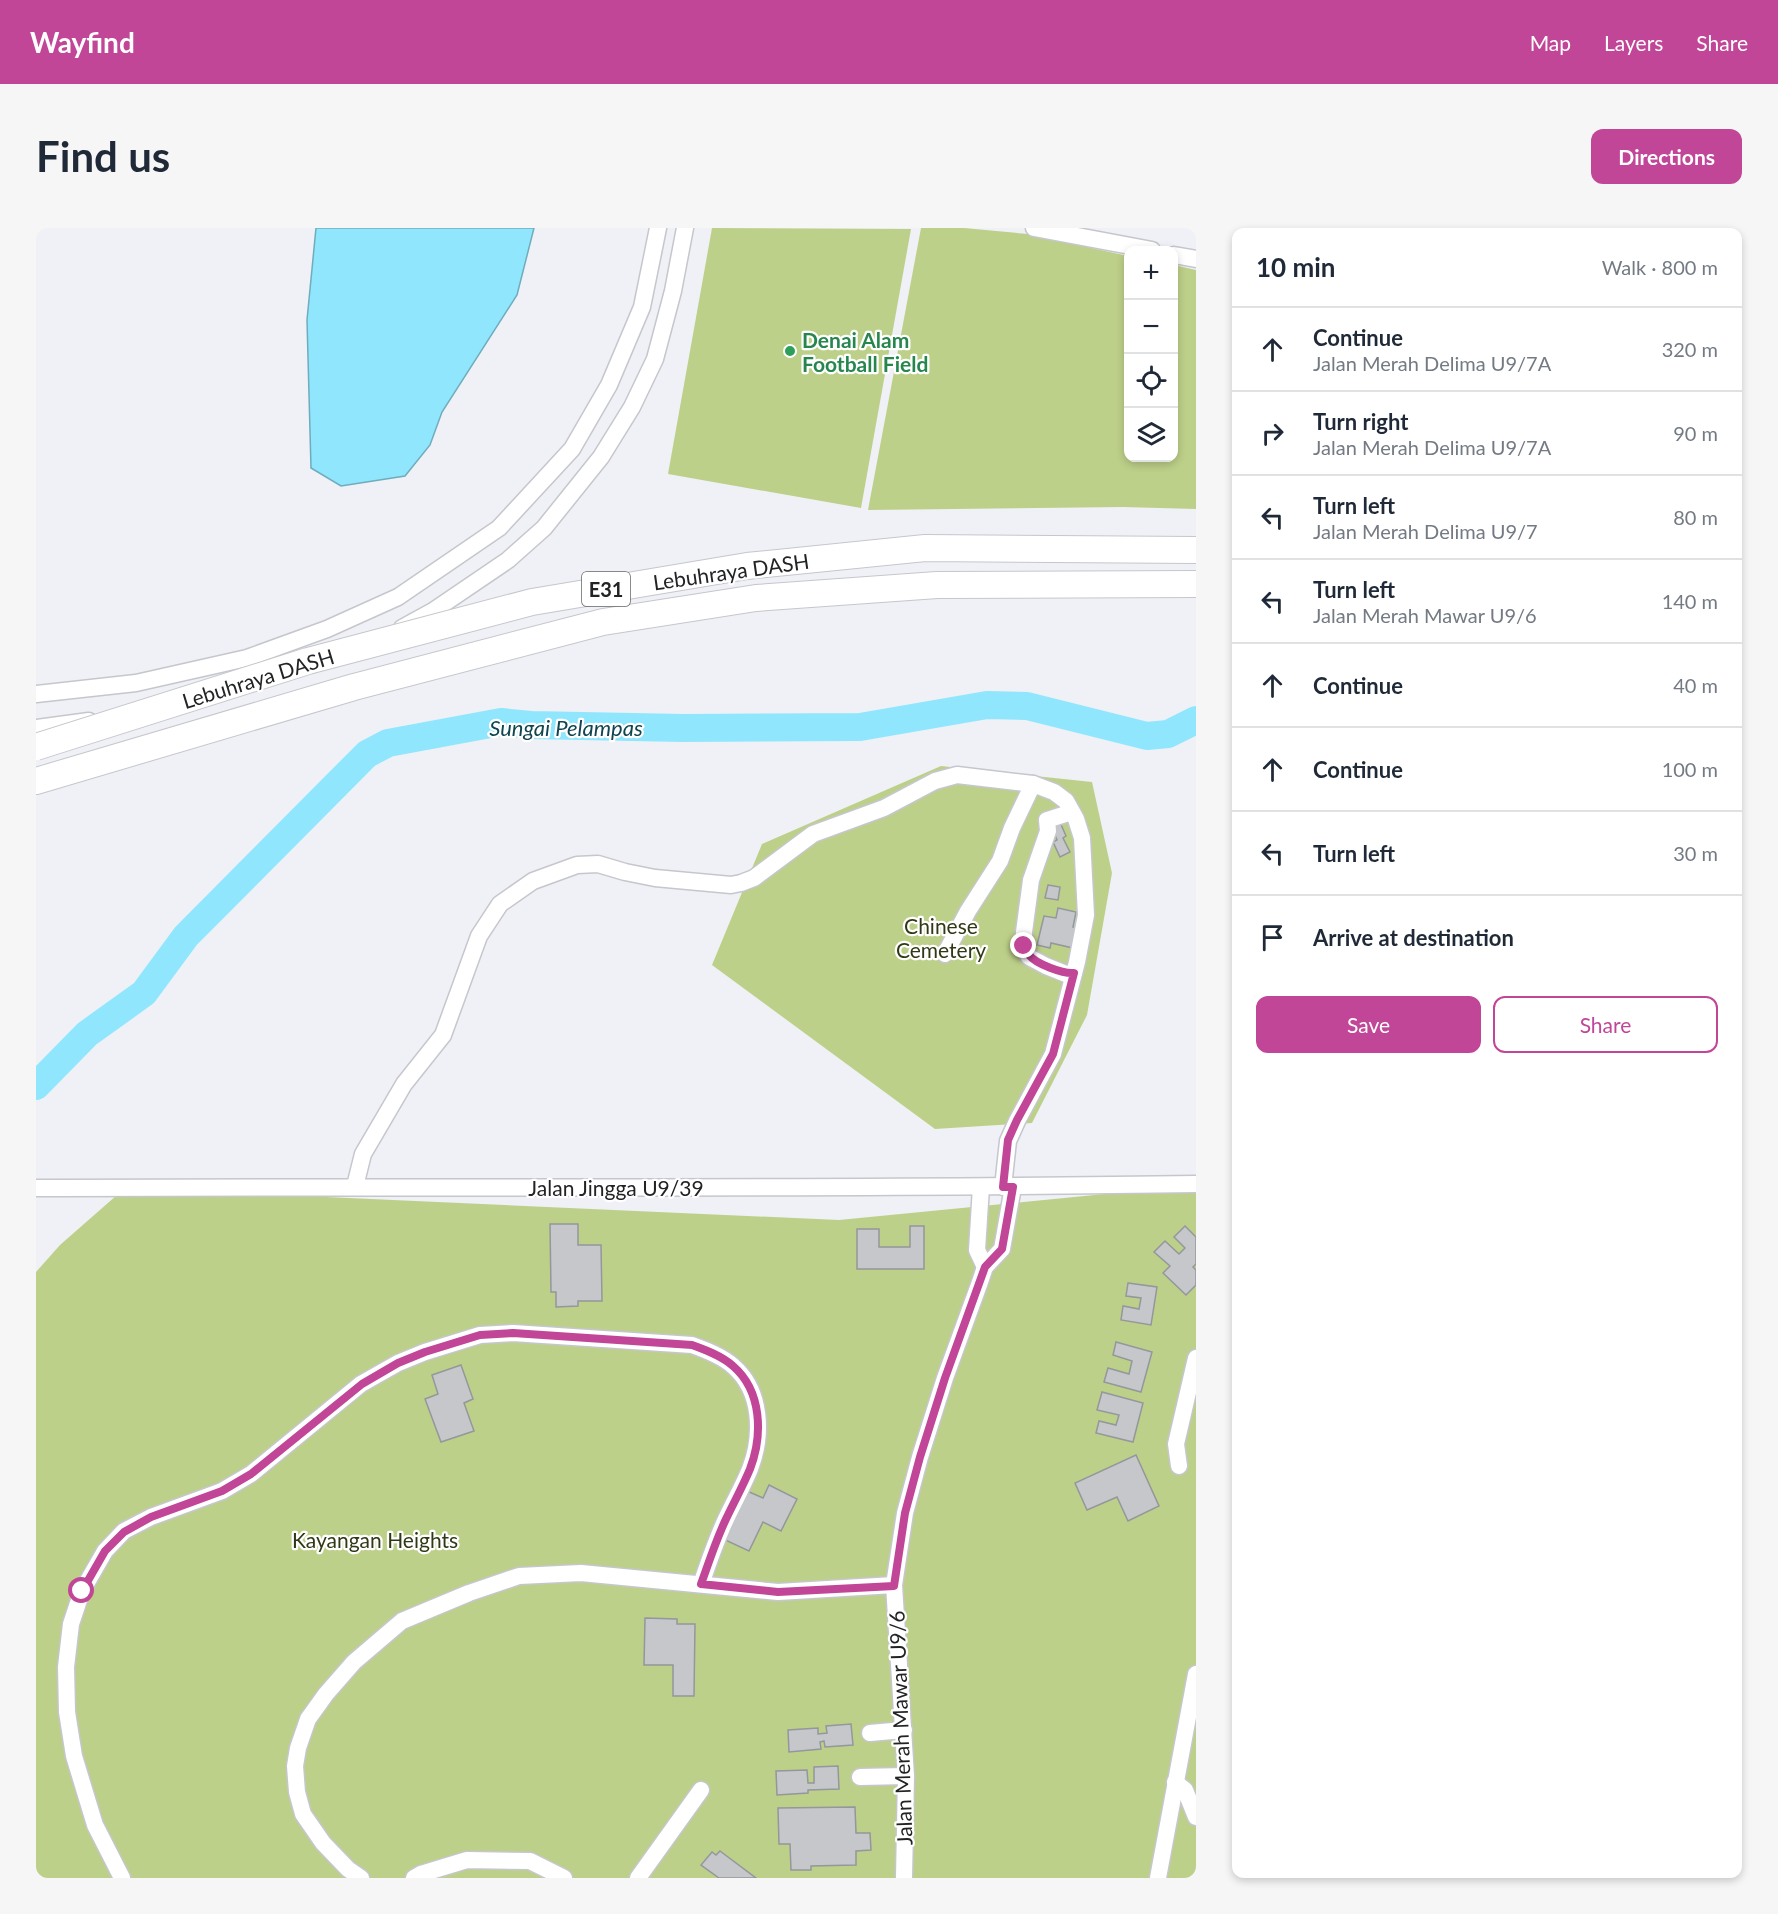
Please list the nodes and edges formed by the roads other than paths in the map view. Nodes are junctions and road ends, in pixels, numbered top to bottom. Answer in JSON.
{"nodes":[{"id":1,"x":658,"y":228,"type":"edge"},
{"id":2,"x":685,"y":228,"type":"edge"},
{"id":3,"x":1034,"y":228,"type":"edge"},
{"id":4,"x":1131,"y":246,"type":"edge"},
{"id":5,"x":1178,"y":256,"type":"edge"},
{"id":6,"x":1196,"y":259,"type":"edge"},
{"id":7,"x":1196,"y":550,"type":"edge"},
{"id":8,"x":1196,"y":584,"type":"edge"},
{"id":9,"x":36,"y":679,"type":"edge"},
{"id":10,"x":56,"y":691,"type":"junction"},
{"id":11,"x":36,"y":694,"type":"edge"},
{"id":12,"x":36,"y":728,"type":"edge"},
{"id":13,"x":36,"y":747,"type":"edge"},
{"id":14,"x":36,"y":781,"type":"edge"},
{"id":15,"x":1033,"y":784,"type":"junction"},
{"id":16,"x":1072,"y":812,"type":"junction"},
{"id":17,"x":945,"y":954,"type":"dead end"},
{"id":18,"x":1074,"y":973,"type":"junction"},
{"id":19,"x":1196,"y":1184,"type":"edge"},
{"id":20,"x":355,"y":1186,"type":"junction"},
{"id":21,"x":981,"y":1187,"type":"junction"},
{"id":22,"x":1008,"y":1187,"type":"junction"},
{"id":23,"x":36,"y":1188,"type":"edge"},
{"id":24,"x":985,"y":1267,"type":"junction"},
{"id":25,"x":1196,"y":1358,"type":"edge"},
{"id":26,"x":1179,"y":1466,"type":"dead end"},
{"id":27,"x":701,"y":1584,"type":"junction"},
{"id":28,"x":894,"y":1586,"type":"junction"},
{"id":29,"x":1196,"y":1674,"type":"edge"},
{"id":30,"x":904,"y":1730,"type":"junction"},
{"id":31,"x":870,"y":1733,"type":"dead end"},
{"id":32,"x":906,"y":1776,"type":"junction"},
{"id":33,"x":860,"y":1777,"type":"dead end"},
{"id":34,"x":1175,"y":1782,"type":"junction"},
{"id":35,"x":701,"y":1790,"type":"dead end"},
{"id":36,"x":1196,"y":1816,"type":"edge"},
{"id":37,"x":122,"y":1878,"type":"edge"},
{"id":38,"x":361,"y":1878,"type":"edge"},
{"id":39,"x":414,"y":1878,"type":"edge"},
{"id":40,"x":564,"y":1878,"type":"edge"},
{"id":41,"x":638,"y":1878,"type":"edge"},
{"id":42,"x":904,"y":1878,"type":"edge"},
{"id":43,"x":1158,"y":1878,"type":"edge"}],
"edges":[{"from":1,"to":10,"type":"street"},
{"from":2,"to":12,"type":"street"},
{"from":3,"to":4,"type":"street"},
{"from":5,"to":6,"type":"street"},
{"from":7,"to":13,"type":"highway","name":"Lebuhraya DASH","number":"E31","bridge":true},
{"from":8,"to":14,"type":"highway","name":"Lebuhraya DASH","number":"E31"},
{"from":9,"to":10,"type":"street"},
{"from":10,"to":11,"type":"street"},
{"from":15,"to":16,"type":"street"},
{"from":15,"to":17,"type":"street"},
{"from":15,"to":20,"type":"street"},
{"from":16,"to":18,"type":"street","name":"Jalan Merah Mawar U9/6"},
{"from":16,"to":18,"type":"street"},
{"from":18,"to":22,"type":"street","name":"Jalan Merah Mawar U9/6"},
{"from":19,"to":22,"type":"street","name":"Jalan Jingga U9/39"},
{"from":20,"to":21,"type":"street","name":"Jalan Jingga U9/39"},
{"from":20,"to":23,"type":"street","name":"Jalan Jingga U9/39"},
{"from":21,"to":22,"type":"street","name":"Jalan Jingga U9/39"},
{"from":21,"to":24,"type":"street"},
{"from":22,"to":24,"type":"street","name":"Jalan Merah Mawar U9/6"},
{"from":24,"to":28,"type":"street","name":"Jalan Merah Mawar U9/6"},
{"from":25,"to":26,"type":"street"},
{"from":27,"to":28,"type":"street"},
{"from":27,"to":37,"type":"street"},
{"from":27,"to":38,"type":"street"},
{"from":28,"to":30,"type":"street","name":"Jalan Merah Mawar U9/6"},
{"from":29,"to":34,"type":"street"},
{"from":30,"to":31,"type":"street"},
{"from":30,"to":32,"type":"street","name":"Jalan Merah Mawar U9/6"},
{"from":32,"to":33,"type":"street"},
{"from":32,"to":42,"type":"street","name":"Jalan Merah Mawar U9/6"},
{"from":34,"to":36,"type":"street"},
{"from":34,"to":43,"type":"street"},
{"from":35,"to":41,"type":"street"},
{"from":39,"to":40,"type":"street"}]}
